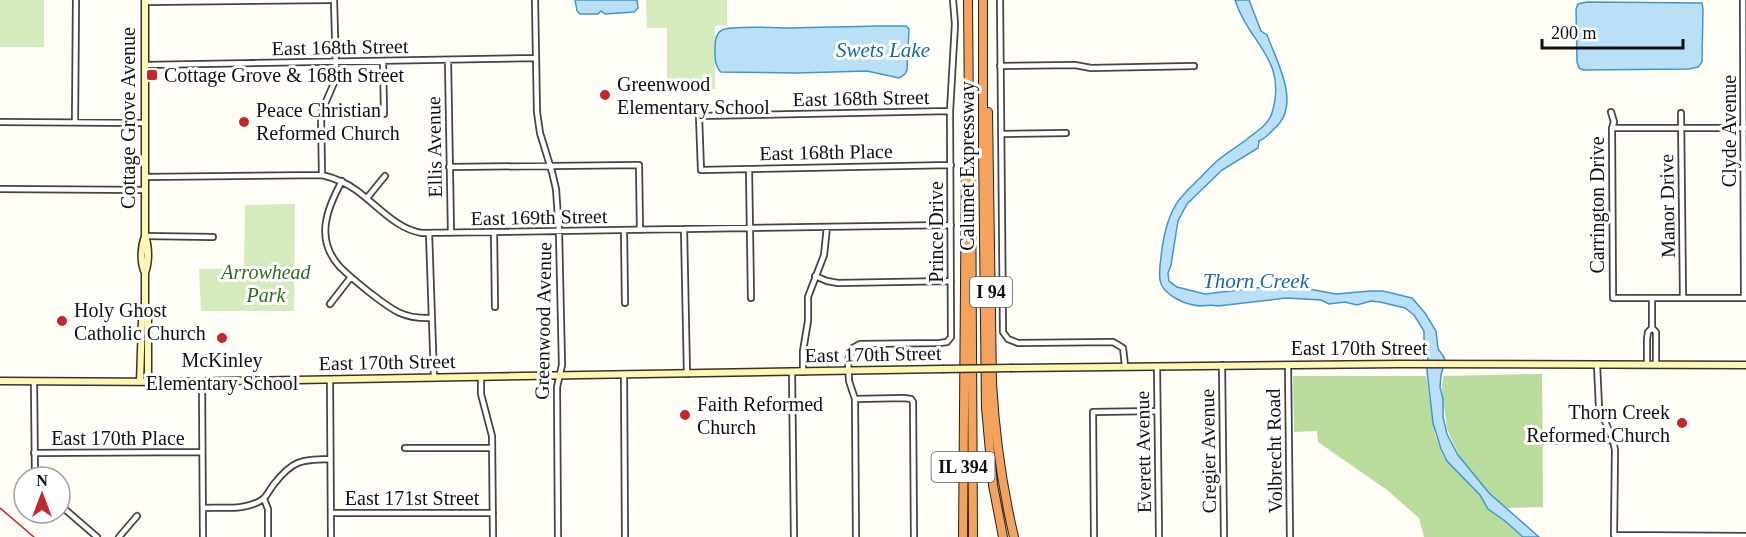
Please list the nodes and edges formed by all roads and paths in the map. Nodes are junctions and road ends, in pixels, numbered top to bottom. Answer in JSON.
{"nodes":[{"id":1,"x":76,"y":0,"type":"edge"},
{"id":2,"x":332,"y":0,"type":"edge"},
{"id":3,"x":535,"y":0,"type":"edge"},
{"id":4,"x":953,"y":0,"type":"edge"},
{"id":5,"x":968,"y":0,"type":"edge"},
{"id":6,"x":983,"y":0,"type":"edge"},
{"id":7,"x":1000,"y":0,"type":"edge"},
{"id":8,"x":1743,"y":0,"type":"edge"},
{"id":9,"x":145,"y":1,"type":"edge"},
{"id":10,"x":215,"y":1,"type":"edge"},
{"id":11,"x":983,"y":45,"type":"junction"},
{"id":12,"x":536,"y":58,"type":"junction"},
{"id":13,"x":448,"y":60,"type":"junction"},
{"id":14,"x":383,"y":61,"type":"junction"},
{"id":15,"x":337,"y":62,"type":"junction"},
{"id":16,"x":145,"y":65,"type":"junction"},
{"id":17,"x":1000,"y":66,"type":"junction"},
{"id":18,"x":1194,"y":66,"type":"dead end"},
{"id":19,"x":950,"y":111,"type":"junction"},
{"id":20,"x":1611,"y":112,"type":"dead end"},
{"id":21,"x":1681,"y":113,"type":"dead end"},
{"id":22,"x":384,"y":114,"type":"dead end"},
{"id":23,"x":969,"y":118,"type":"junction"},
{"id":24,"x":0,"y":122,"type":"edge"},
{"id":25,"x":75,"y":123,"type":"junction"},
{"id":26,"x":145,"y":123,"type":"junction"},
{"id":27,"x":1612,"y":128,"type":"junction"},
{"id":28,"x":1681,"y":128,"type":"junction"},
{"id":29,"x":1745,"y":128,"type":"edge"},
{"id":30,"x":1065,"y":133,"type":"dead end"},
{"id":31,"x":1002,"y":134,"type":"junction"},
{"id":32,"x":951,"y":165,"type":"junction"},
{"id":33,"x":449,"y":167,"type":"junction"},
{"id":34,"x":549,"y":167,"type":"junction"},
{"id":35,"x":748,"y":169,"type":"junction"},
{"id":36,"x":701,"y":170,"type":"joint"},
{"id":37,"x":322,"y":175,"type":"junction"},
{"id":38,"x":385,"y":176,"type":"dead end"},
{"id":39,"x":145,"y":177,"type":"junction"},
{"id":40,"x":342,"y":181,"type":"junction"},
{"id":41,"x":0,"y":189,"type":"edge"},
{"id":42,"x":145,"y":190,"type":"junction"},
{"id":43,"x":367,"y":198,"type":"junction"},
{"id":44,"x":951,"y":225,"type":"junction"},
{"id":45,"x":827,"y":227,"type":"junction"},
{"id":46,"x":750,"y":228,"type":"junction"},
{"id":47,"x":640,"y":230,"type":"junction"},
{"id":48,"x":684,"y":230,"type":"junction"},
{"id":49,"x":624,"y":231,"type":"junction"},
{"id":50,"x":494,"y":232,"type":"junction"},
{"id":51,"x":559,"y":232,"type":"junction"},
{"id":52,"x":429,"y":233,"type":"junction"},
{"id":53,"x":451,"y":233,"type":"junction"},
{"id":54,"x":145,"y":236,"type":"junction"},
{"id":55,"x":213,"y":237,"type":"dead end"},
{"id":56,"x":815,"y":276,"type":"junction"},
{"id":57,"x":351,"y":277,"type":"junction"},
{"id":58,"x":951,"y":281,"type":"junction"},
{"id":59,"x":751,"y":298,"type":"dead end"},
{"id":60,"x":1652,"y":298,"type":"junction"},
{"id":61,"x":1683,"y":298,"type":"junction"},
{"id":62,"x":1745,"y":298,"type":"edge"},
{"id":63,"x":625,"y":303,"type":"dead end"},
{"id":64,"x":330,"y":304,"type":"dead end"},
{"id":65,"x":495,"y":307,"type":"dead end"},
{"id":66,"x":431,"y":318,"type":"junction"},
{"id":67,"x":1652,"y":327,"type":"junction"},
{"id":68,"x":1288,"y":364,"type":"junction"},
{"id":69,"x":1222,"y":365,"type":"junction"},
{"id":70,"x":1597,"y":365,"type":"junction"},
{"id":71,"x":1647,"y":365,"type":"junction"},
{"id":72,"x":1656,"y":365,"type":"junction"},
{"id":73,"x":1746,"y":365,"type":"edge"},
{"id":74,"x":1125,"y":366,"type":"junction"},
{"id":75,"x":1157,"y":366,"type":"junction"},
{"id":76,"x":848,"y":371,"type":"junction"},
{"id":77,"x":792,"y":372,"type":"junction"},
{"id":78,"x":802,"y":372,"type":"junction"},
{"id":79,"x":687,"y":374,"type":"junction"},
{"id":80,"x":624,"y":375,"type":"junction"},
{"id":81,"x":559,"y":376,"type":"junction"},
{"id":82,"x":481,"y":377,"type":"junction"},
{"id":83,"x":434,"y":378,"type":"junction"},
{"id":84,"x":330,"y":380,"type":"junction"},
{"id":85,"x":0,"y":381,"type":"edge"},
{"id":86,"x":34,"y":382,"type":"junction"},
{"id":87,"x":144,"y":382,"type":"junction"},
{"id":88,"x":202,"y":382,"type":"junction"},
{"id":89,"x":855,"y":399,"type":"junction"},
{"id":90,"x":1157,"y":411,"type":"junction"},
{"id":91,"x":1613,"y":440,"type":"junction"},
{"id":92,"x":1542,"y":441,"type":"dead end"},
{"id":93,"x":405,"y":448,"type":"dead end"},
{"id":94,"x":492,"y":448,"type":"junction"},
{"id":95,"x":202,"y":452,"type":"junction"},
{"id":96,"x":34,"y":453,"type":"junction"},
{"id":97,"x":330,"y":459,"type":"junction"},
{"id":98,"x":34,"y":465,"type":"edge"},
{"id":99,"x":264,"y":499,"type":"junction"},
{"id":100,"x":203,"y":508,"type":"junction"},
{"id":101,"x":331,"y":513,"type":"junction"},
{"id":102,"x":493,"y":513,"type":"junction"},
{"id":103,"x":72,"y":516,"type":"edge"},
{"id":104,"x":137,"y":516,"type":"dead end"},
{"id":105,"x":1746,"y":536,"type":"edge"},
{"id":106,"x":97,"y":537,"type":"edge"},
{"id":107,"x":119,"y":537,"type":"edge"},
{"id":108,"x":203,"y":537,"type":"edge"},
{"id":109,"x":268,"y":537,"type":"edge"},
{"id":110,"x":331,"y":537,"type":"edge"},
{"id":111,"x":493,"y":537,"type":"edge"},
{"id":112,"x":558,"y":537,"type":"edge"},
{"id":113,"x":626,"y":537,"type":"edge"},
{"id":114,"x":794,"y":537,"type":"edge"},
{"id":115,"x":856,"y":537,"type":"edge"},
{"id":116,"x":914,"y":537,"type":"edge"},
{"id":117,"x":963,"y":537,"type":"edge"},
{"id":118,"x":973,"y":537,"type":"edge"},
{"id":119,"x":1003,"y":537,"type":"edge"},
{"id":120,"x":1014,"y":537,"type":"edge"},
{"id":121,"x":1094,"y":537,"type":"edge"},
{"id":122,"x":1159,"y":537,"type":"edge"},
{"id":123,"x":1224,"y":537,"type":"edge"},
{"id":124,"x":1290,"y":537,"type":"edge"},
{"id":125,"x":1722,"y":537,"type":"edge"}],
"edges":[{"from":1,"to":25,"type":"street"},
{"from":2,"to":10,"type":"street"},
{"from":2,"to":15,"type":"street"},
{"from":3,"to":12,"type":"street","name":"Greenwood Avenue"},
{"from":4,"to":19,"type":"street","name":"Prince Drive"},
{"from":5,"to":23,"type":"highway","number":"I 94"},
{"from":6,"to":11,"type":"highway","number":"I 94"},
{"from":7,"to":17,"type":"street"},
{"from":8,"to":29,"type":"street","name":"Clyde Avenue"},
{"from":9,"to":10,"type":"street"},
{"from":9,"to":16,"type":"street","name":"Cottage Grove Avenue"},
{"from":11,"to":119,"type":"highway","name":"Calumet Expressway","number":"IL 394"},
{"from":11,"to":120,"type":"highway","number":"I 94"},
{"from":12,"to":13,"type":"street","name":"East 168th Street"},
{"from":12,"to":34,"type":"street","name":"Greenwood Avenue"},
{"from":13,"to":14,"type":"street","name":"East 168th Street"},
{"from":13,"to":33,"type":"street","name":"Ellis Avenue"},
{"from":14,"to":15,"type":"street","name":"East 168th Street"},
{"from":14,"to":22,"type":"street"},
{"from":15,"to":16,"type":"street","name":"East 168th Street"},
{"from":15,"to":37,"type":"street"},
{"from":16,"to":26,"type":"street","name":"Cottage Grove Avenue"},
{"from":17,"to":18,"type":"street"},
{"from":17,"to":31,"type":"street"},
{"from":19,"to":32,"type":"street","name":"Prince Drive"},
{"from":19,"to":36,"type":"street","name":"East 168th Street"},
{"from":20,"to":27,"type":"street","name":"Carrington Drive"},
{"from":21,"to":28,"type":"street","name":"Manor Drive"},
{"from":23,"to":117,"type":"highway","number":"IL 394"},
{"from":23,"to":118,"type":"highway","number":"I 94"},
{"from":24,"to":25,"type":"street"},
{"from":25,"to":26,"type":"street"},
{"from":26,"to":39,"type":"street","name":"Cottage Grove Avenue"},
{"from":27,"to":28,"type":"street"},
{"from":27,"to":60,"type":"street","name":"Carrington Drive"},
{"from":28,"to":29,"type":"street"},
{"from":28,"to":61,"type":"street","name":"Manor Drive"},
{"from":29,"to":62,"type":"street","name":"Clyde Avenue"},
{"from":30,"to":31,"type":"street"},
{"from":31,"to":74,"type":"street"},
{"from":32,"to":35,"type":"street","name":"East 168th Place"},
{"from":32,"to":44,"type":"street","name":"Prince Drive"},
{"from":33,"to":34,"type":"street"},
{"from":33,"to":53,"type":"street","name":"Ellis Avenue"},
{"from":34,"to":47,"type":"street"},
{"from":34,"to":51,"type":"street","name":"Greenwood Avenue"},
{"from":35,"to":36,"type":"street","name":"East 168th Place"},
{"from":35,"to":46,"type":"street"},
{"from":37,"to":39,"type":"street","name":"East 169th Street"},
{"from":37,"to":40,"type":"street","name":"East 169th Street"},
{"from":38,"to":43,"type":"street"},
{"from":39,"to":42,"type":"street","name":"Cottage Grove Avenue"},
{"from":40,"to":43,"type":"street","name":"East 169th Street"},
{"from":40,"to":57,"type":"street"},
{"from":41,"to":42,"type":"street"},
{"from":42,"to":54,"type":"street","name":"Cottage Grove Avenue"},
{"from":43,"to":52,"type":"street","name":"East 169th Street"},
{"from":44,"to":45,"type":"street","name":"East 169th Street"},
{"from":44,"to":58,"type":"street","name":"Prince Drive"},
{"from":45,"to":46,"type":"street","name":"East 169th Street"},
{"from":45,"to":56,"type":"street"},
{"from":46,"to":48,"type":"street","name":"East 169th Street"},
{"from":46,"to":59,"type":"street"},
{"from":47,"to":48,"type":"street","name":"East 169th Street"},
{"from":47,"to":49,"type":"street","name":"East 169th Street"},
{"from":48,"to":79,"type":"street"},
{"from":49,"to":51,"type":"street","name":"East 169th Street"},
{"from":49,"to":63,"type":"street"},
{"from":50,"to":51,"type":"street","name":"East 169th Street"},
{"from":50,"to":53,"type":"street","name":"East 169th Street"},
{"from":50,"to":65,"type":"street"},
{"from":51,"to":81,"type":"street","name":"Greenwood Avenue"},
{"from":52,"to":53,"type":"street","name":"East 169th Street"},
{"from":52,"to":66,"type":"street"},
{"from":54,"to":55,"type":"street"},
{"from":54,"to":87,"type":"street","name":"Cottage Grove Avenue"},
{"from":56,"to":58,"type":"street"},
{"from":56,"to":78,"type":"street"},
{"from":57,"to":64,"type":"street"},
{"from":57,"to":66,"type":"street"},
{"from":58,"to":76,"type":"street","name":"Prince Drive"},
{"from":60,"to":61,"type":"street"},
{"from":60,"to":67,"type":"street"},
{"from":61,"to":62,"type":"street"},
{"from":66,"to":83,"type":"street"},
{"from":67,"to":71,"type":"street"},
{"from":67,"to":72,"type":"street"},
{"from":68,"to":69,"type":"street","name":"East 170th Street"},
{"from":68,"to":70,"type":"street","name":"East 170th Street"},
{"from":68,"to":124,"type":"street","name":"Volbrecht Road"},
{"from":69,"to":75,"type":"street","name":"East 170th Street"},
{"from":69,"to":123,"type":"street","name":"Cregier Avenue"},
{"from":70,"to":71,"type":"street","name":"East 170th Street"},
{"from":70,"to":91,"type":"street"},
{"from":71,"to":72,"type":"street","name":"East 170th Street"},
{"from":72,"to":73,"type":"street","name":"East 170th Street"},
{"from":74,"to":75,"type":"street","name":"East 170th Street"},
{"from":74,"to":76,"type":"street","name":"East 170th Street","bridge":true},
{"from":75,"to":90,"type":"street","name":"Everett Avenue"},
{"from":76,"to":78,"type":"street","name":"East 170th Street"},
{"from":76,"to":89,"type":"street"},
{"from":77,"to":78,"type":"street","name":"East 170th Street"},
{"from":77,"to":79,"type":"street","name":"East 170th Street"},
{"from":77,"to":114,"type":"street"},
{"from":79,"to":80,"type":"street","name":"East 170th Street"},
{"from":80,"to":81,"type":"street","name":"East 170th Street"},
{"from":80,"to":113,"type":"street"},
{"from":81,"to":82,"type":"street","name":"East 170th Street"},
{"from":81,"to":112,"type":"street","name":"Greenwood Avenue"},
{"from":82,"to":83,"type":"street","name":"East 170th Street"},
{"from":82,"to":94,"type":"street"},
{"from":83,"to":84,"type":"street","name":"East 170th Street"},
{"from":84,"to":88,"type":"street","name":"East 170th Street"},
{"from":84,"to":97,"type":"street"},
{"from":85,"to":86,"type":"street","name":"East 170th Street"},
{"from":86,"to":87,"type":"street","name":"East 170th Street"},
{"from":86,"to":96,"type":"street"},
{"from":87,"to":88,"type":"street","name":"East 170th Street"},
{"from":88,"to":95,"type":"street"},
{"from":89,"to":115,"type":"street"},
{"from":89,"to":116,"type":"street"},
{"from":90,"to":121,"type":"street"},
{"from":90,"to":122,"type":"street","name":"Everett Avenue"},
{"from":91,"to":92,"type":"street"},
{"from":91,"to":125,"type":"street"},
{"from":93,"to":94,"type":"street"},
{"from":94,"to":102,"type":"street"},
{"from":95,"to":96,"type":"street","name":"East 170th Place"},
{"from":95,"to":100,"type":"street"},
{"from":96,"to":98,"type":"street"},
{"from":97,"to":99,"type":"street"},
{"from":97,"to":101,"type":"street"},
{"from":99,"to":100,"type":"street"},
{"from":99,"to":109,"type":"street"},
{"from":100,"to":108,"type":"street"},
{"from":101,"to":102,"type":"street","name":"East 171st Street"},
{"from":101,"to":110,"type":"street"},
{"from":102,"to":111,"type":"street"},
{"from":103,"to":106,"type":"street"},
{"from":104,"to":107,"type":"street"},
{"from":105,"to":125,"type":"street"}]}
